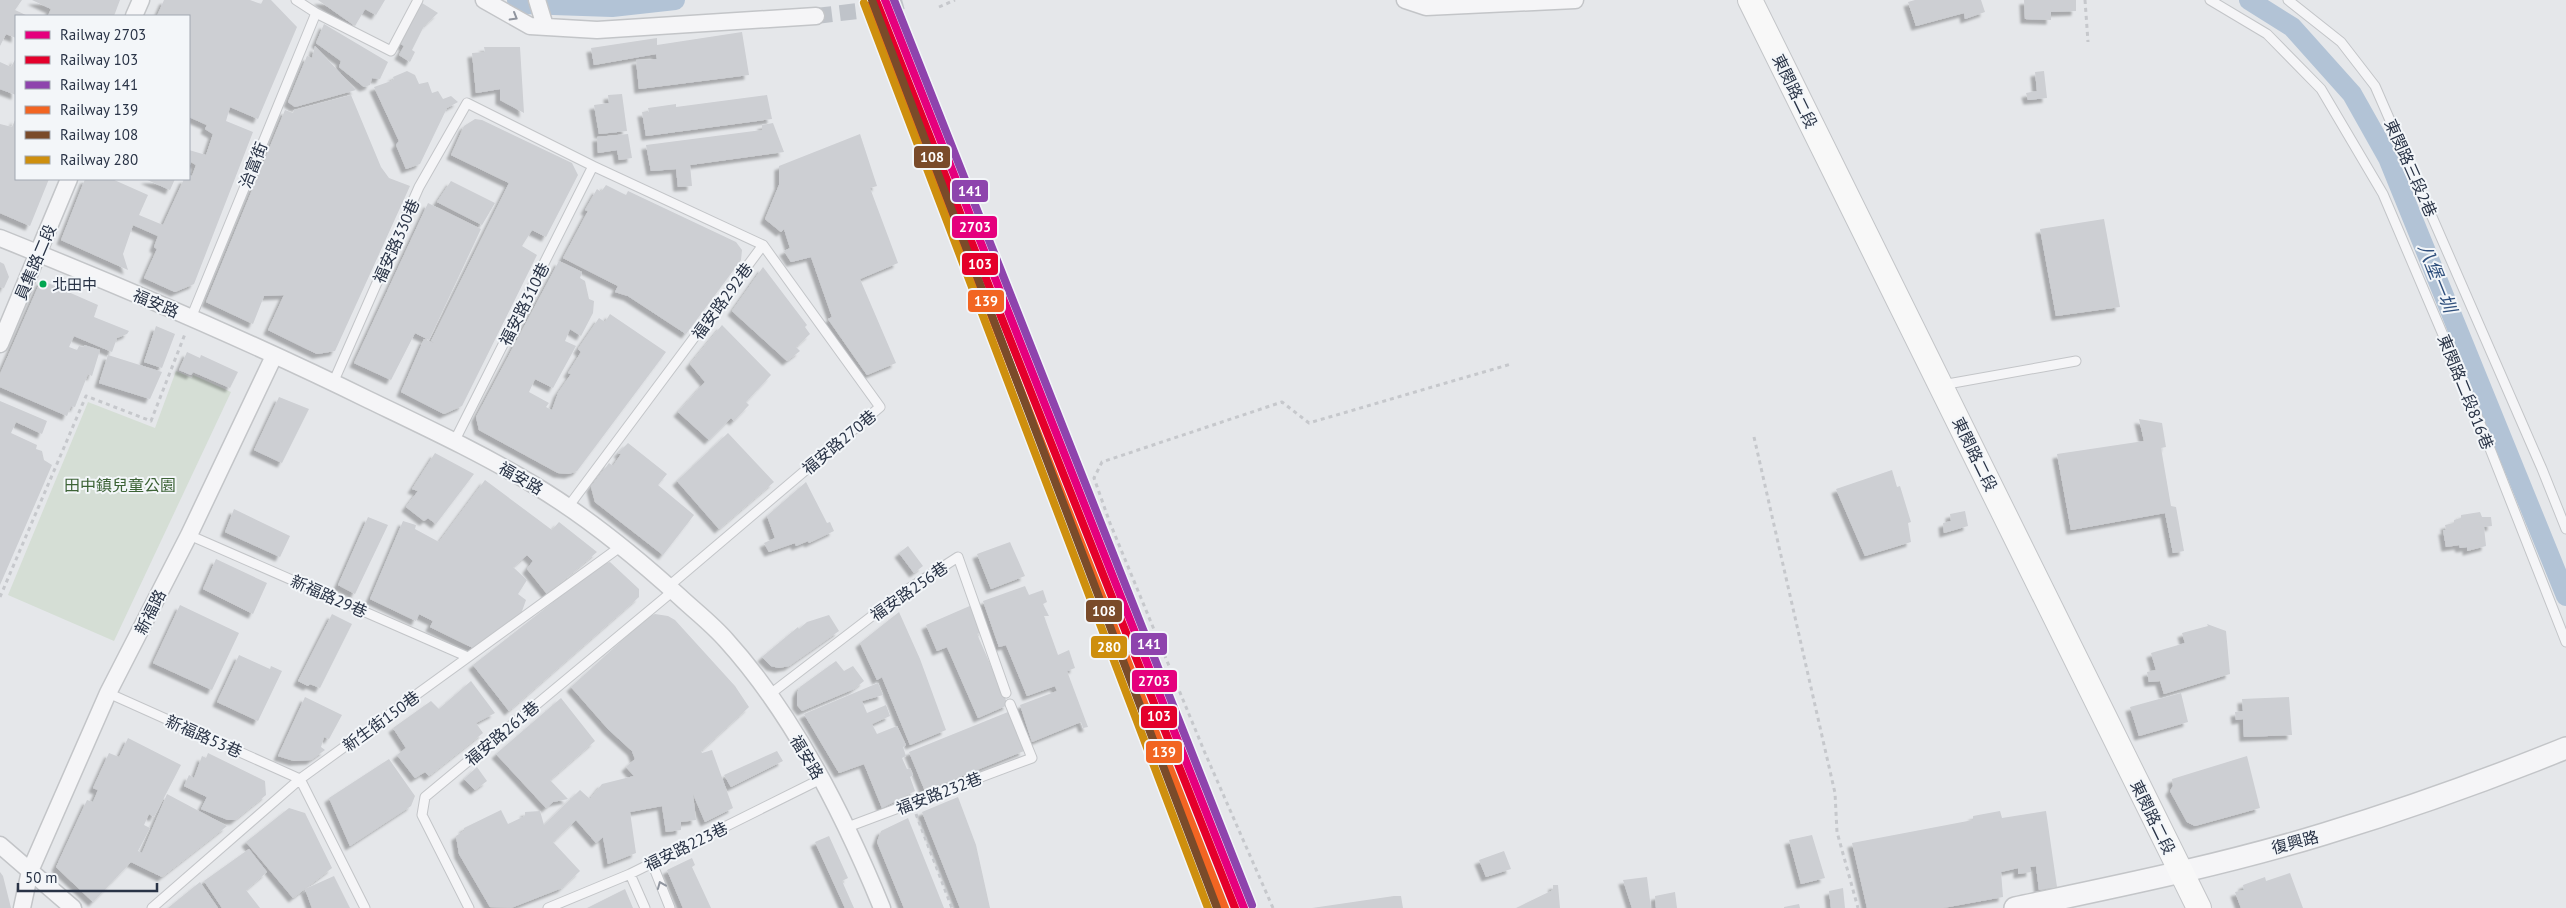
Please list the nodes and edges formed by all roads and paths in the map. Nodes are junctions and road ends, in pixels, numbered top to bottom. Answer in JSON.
{"nodes":[{"id":1,"x":141,"y":0,"type":"edge"},
{"id":2,"x":296,"y":0,"type":"edge"},
{"id":3,"x":418,"y":0,"type":"edge"},
{"id":4,"x":484,"y":0,"type":"edge"},
{"id":5,"x":537,"y":0,"type":"edge"},
{"id":6,"x":955,"y":0,"type":"edge"},
{"id":7,"x":1405,"y":0,"type":"edge"},
{"id":8,"x":1575,"y":0,"type":"edge"},
{"id":9,"x":1750,"y":0,"type":"edge"},
{"id":10,"x":2085,"y":0,"type":"edge"},
{"id":11,"x":2210,"y":0,"type":"edge"},
{"id":12,"x":2288,"y":0,"type":"edge"},
{"id":13,"x":938,"y":7,"type":"dead end"},
{"id":14,"x":316,"y":13,"type":"junction"},
{"id":15,"x":134,"y":15,"type":"edge"},
{"id":16,"x":816,"y":16,"type":"tunnel mouth"},
{"id":17,"x":545,"y":26,"type":"junction"},
{"id":18,"x":2088,"y":42,"type":"dead end"},
{"id":19,"x":467,"y":103,"type":"joint"},
{"id":20,"x":593,"y":166,"type":"junction"},
{"id":21,"x":69,"y":180,"type":"edge"},
{"id":22,"x":0,"y":238,"type":"edge"},
{"id":23,"x":763,"y":245,"type":"junction"},
{"id":24,"x":39,"y":254,"type":"junction"},
{"id":25,"x":191,"y":318,"type":"junction"},
{"id":26,"x":0,"y":344,"type":"edge"},
{"id":27,"x":274,"y":356,"type":"junction"},
{"id":28,"x":2076,"y":361,"type":"dead end"},
{"id":29,"x":1511,"y":364,"type":"dead end"},
{"id":30,"x":333,"y":383,"type":"junction"},
{"id":31,"x":1942,"y":385,"type":"junction"},
{"id":32,"x":1754,"y":437,"type":"dead end"},
{"id":33,"x":454,"y":442,"type":"junction"},
{"id":34,"x":568,"y":507,"type":"junction"},
{"id":35,"x":2566,"y":529,"type":"edge"},
{"id":36,"x":189,"y":535,"type":"junction"},
{"id":37,"x":620,"y":547,"type":"junction"},
{"id":38,"x":671,"y":589,"type":"junction"},
{"id":39,"x":0,"y":597,"type":"edge"},
{"id":40,"x":2566,"y":642,"type":"edge"},
{"id":41,"x":468,"y":657,"type":"junction"},
{"id":42,"x":108,"y":694,"type":"junction"},
{"id":43,"x":1006,"y":694,"type":"dead end"},
{"id":44,"x":769,"y":695,"type":"junction"},
{"id":45,"x":1010,"y":704,"type":"dead end"},
{"id":46,"x":2566,"y":748,"type":"edge"},
{"id":47,"x":300,"y":779,"type":"junction"},
{"id":48,"x":821,"y":779,"type":"junction"},
{"id":49,"x":912,"y":804,"type":"junction"},
{"id":50,"x":846,"y":828,"type":"junction"},
{"id":51,"x":0,"y":845,"type":"edge"},
{"id":52,"x":652,"y":863,"type":"junction"},
{"id":53,"x":30,"y":871,"type":"junction"},
{"id":54,"x":2180,"y":873,"type":"junction"},
{"id":55,"x":630,"y":874,"type":"junction"},
{"id":56,"x":22,"y":908,"type":"edge"},
{"id":57,"x":73,"y":908,"type":"edge"},
{"id":58,"x":152,"y":908,"type":"edge"},
{"id":59,"x":365,"y":908,"type":"edge"},
{"id":60,"x":469,"y":908,"type":"edge"},
{"id":61,"x":548,"y":908,"type":"edge"},
{"id":62,"x":644,"y":908,"type":"edge"},
{"id":63,"x":670,"y":908,"type":"edge"},
{"id":64,"x":882,"y":908,"type":"edge"},
{"id":65,"x":952,"y":908,"type":"edge"},
{"id":66,"x":1273,"y":908,"type":"edge"},
{"id":67,"x":1858,"y":908,"type":"edge"},
{"id":68,"x":2015,"y":908,"type":"edge"},
{"id":69,"x":2199,"y":908,"type":"edge"}],
"edges":[{"from":1,"to":15,"type":"street"},
{"from":2,"to":14,"type":"lane"},
{"from":3,"to":14,"type":"lane"},
{"from":4,"to":17,"type":"street","one_way":true},
{"from":5,"to":17,"type":"street"},
{"from":6,"to":13,"type":"path"},
{"from":7,"to":8,"type":"street"},
{"from":9,"to":31,"type":"main road","name":"東閔路二段"},
{"from":10,"to":18,"type":"path"},
{"from":11,"to":40,"type":"lane","name":"東閔路二段816巷"},
{"from":12,"to":35,"type":"lane","name":"東閔路三段2巷"},
{"from":14,"to":25,"type":"lane","name":"治富街"},
{"from":16,"to":17,"type":"street"},
{"from":19,"to":20,"type":"lane","name":"福安路292巷"},
{"from":19,"to":30,"type":"lane","name":"福安路330巷"},
{"from":20,"to":23,"type":"lane","name":"福安路292巷"},
{"from":20,"to":33,"type":"lane","name":"福安路310巷"},
{"from":21,"to":24,"type":"street","name":"員集路二段"},
{"from":22,"to":24,"type":"street","name":"福安路"},
{"from":23,"to":34,"type":"lane","name":"福安路292巷"},
{"from":23,"to":38,"type":"lane","name":"福安路270巷"},
{"from":24,"to":25,"type":"street","name":"福安路"},
{"from":24,"to":26,"type":"street","name":"員集路二段"},
{"from":25,"to":27,"type":"street","name":"福安路"},
{"from":25,"to":39,"type":"path"},
{"from":27,"to":30,"type":"street","name":"福安路"},
{"from":27,"to":36,"type":"street","name":"新福路"},
{"from":28,"to":31,"type":"lane"},
{"from":29,"to":66,"type":"path"},
{"from":30,"to":33,"type":"street","name":"福安路"},
{"from":31,"to":54,"type":"main road","name":"東閔路二段"},
{"from":32,"to":67,"type":"path"},
{"from":33,"to":34,"type":"street","name":"福安路"},
{"from":34,"to":37,"type":"street","name":"福安路"},
{"from":36,"to":41,"type":"lane","name":"新福路29巷"},
{"from":36,"to":42,"type":"street","name":"新福路"},
{"from":37,"to":38,"type":"street","name":"福安路"},
{"from":37,"to":41,"type":"lane","name":"新生街150巷"},
{"from":38,"to":44,"type":"street","name":"福安路"},
{"from":38,"to":60,"type":"lane","name":"福安路261巷"},
{"from":41,"to":47,"type":"lane","name":"新生街150巷"},
{"from":42,"to":47,"type":"lane","name":"新福路53巷"},
{"from":42,"to":53,"type":"street","name":"新福路"},
{"from":43,"to":44,"type":"lane","name":"福安路256巷"},
{"from":44,"to":48,"type":"street","name":"福安路"},
{"from":45,"to":49,"type":"lane","name":"福安路232巷"},
{"from":46,"to":54,"type":"street","name":"復興路"},
{"from":47,"to":58,"type":"lane","name":"新生街150巷"},
{"from":47,"to":59,"type":"lane"},
{"from":48,"to":50,"type":"street","name":"福安路"},
{"from":48,"to":52,"type":"lane","name":"福安路223巷"},
{"from":49,"to":50,"type":"lane","name":"福安路232巷"},
{"from":49,"to":65,"type":"path"},
{"from":50,"to":64,"type":"street","name":"福安路"},
{"from":51,"to":53,"type":"street"},
{"from":52,"to":55,"type":"lane","name":"福安路223巷"},
{"from":63,"to":52,"type":"lane","one_way":true},
{"from":53,"to":56,"type":"street","name":"新福路"},
{"from":53,"to":57,"type":"street"},
{"from":54,"to":68,"type":"street","name":"復興路"},
{"from":54,"to":69,"type":"main road","name":"東閔路二段"},
{"from":55,"to":61,"type":"lane","name":"福安路223巷"},
{"from":55,"to":62,"type":"lane"}]}
